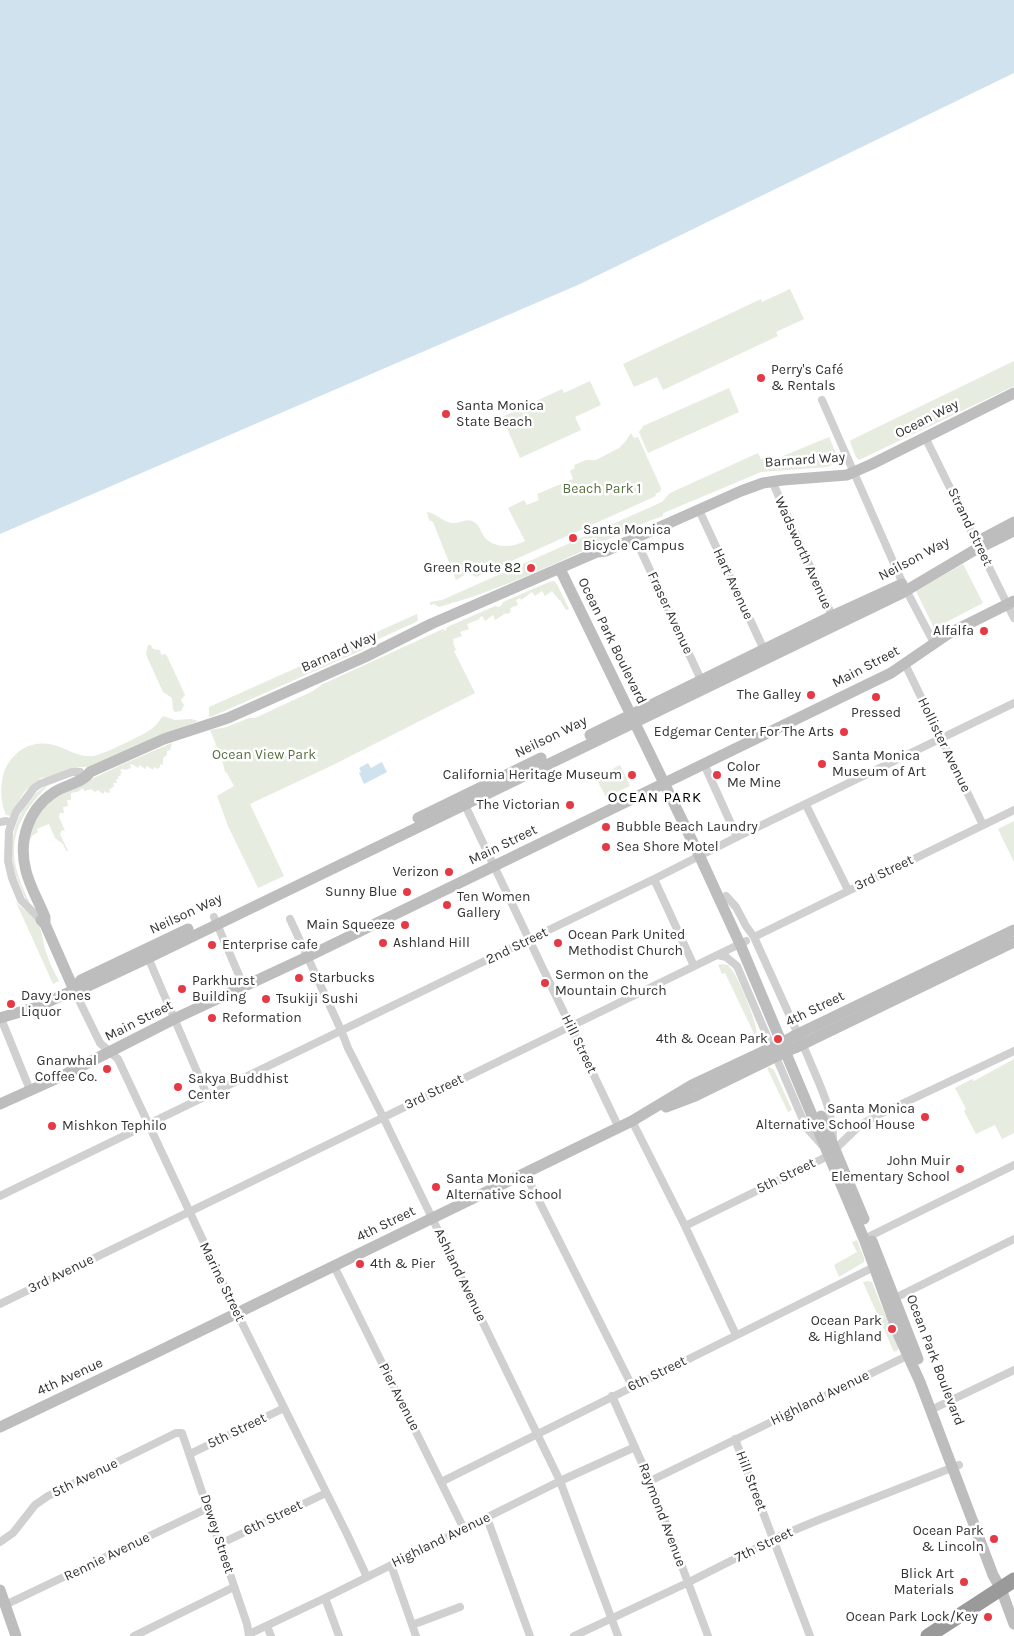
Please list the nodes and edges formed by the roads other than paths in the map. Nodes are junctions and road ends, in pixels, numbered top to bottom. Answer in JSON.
{"nodes":[{"id":1,"x":1014,"y":393,"type":"edge"},
{"id":2,"x":822,"y":400,"type":"dead end"},
{"id":3,"x":925,"y":436,"type":"junction"},
{"id":4,"x":854,"y":470,"type":"junction"},
{"id":5,"x":772,"y":481,"type":"junction"},
{"id":6,"x":699,"y":510,"type":"junction"},
{"id":7,"x":1014,"y":522,"type":"edge"},
{"id":8,"x":1014,"y":531,"type":"edge"},
{"id":9,"x":635,"y":538,"type":"junction"},
{"id":10,"x":978,"y":545,"type":"junction"},
{"id":11,"x":597,"y":552,"type":"junction"},
{"id":12,"x":564,"y":567,"type":"junction"},
{"id":13,"x":905,"y":587,"type":"junction"},
{"id":14,"x":1011,"y":603,"type":"edge"},
{"id":15,"x":1014,"y":618,"type":"edge"},
{"id":16,"x":834,"y":621,"type":"junction"},
{"id":17,"x":934,"y":643,"type":"junction"},
{"id":18,"x":766,"y":654,"type":"junction"},
{"id":19,"x":905,"y":664,"type":"junction"},
{"id":20,"x":703,"y":684,"type":"junction"},
{"id":21,"x":1014,"y":703,"type":"edge"},
{"id":22,"x":636,"y":717,"type":"junction"},
{"id":23,"x":941,"y":739,"type":"junction"},
{"id":24,"x":704,"y":764,"type":"junction"},
{"id":25,"x":85,"y":772,"type":"junction"},
{"id":26,"x":667,"y":781,"type":"junction"},
{"id":27,"x":462,"y":801,"type":"junction"},
{"id":28,"x":806,"y":805,"type":"junction"},
{"id":29,"x":1014,"y":810,"type":"edge"},
{"id":30,"x":0,"y":822,"type":"edge"},
{"id":31,"x":12,"y":823,"type":"junction"},
{"id":32,"x":983,"y":825,"type":"junction"},
{"id":33,"x":737,"y":837,"type":"junction"},
{"id":34,"x":703,"y":855,"type":"junction"},
{"id":35,"x":493,"y":867,"type":"junction"},
{"id":36,"x":654,"y":879,"type":"junction"},
{"id":37,"x":848,"y":890,"type":"junction"},
{"id":38,"x":290,"y":919,"type":"dead end"},
{"id":39,"x":215,"y":921,"type":"junction"},
{"id":40,"x":42,"y":922,"type":"junction"},
{"id":41,"x":1014,"y":930,"type":"edge"},
{"id":42,"x":528,"y":940,"type":"junction"},
{"id":43,"x":746,"y":940,"type":"junction"},
{"id":44,"x":1014,"y":942,"type":"edge"},
{"id":45,"x":146,"y":954,"type":"junction"},
{"id":46,"x":718,"y":955,"type":"junction"},
{"id":47,"x":307,"y":957,"type":"junction"},
{"id":48,"x":694,"y":966,"type":"junction"},
{"id":49,"x":737,"y":966,"type":"junction"},
{"id":50,"x":244,"y":987,"type":"junction"},
{"id":51,"x":74,"y":990,"type":"junction"},
{"id":52,"x":0,"y":1017,"type":"edge"},
{"id":53,"x":174,"y":1019,"type":"junction"},
{"id":54,"x":570,"y":1026,"type":"junction"},
{"id":55,"x":341,"y":1030,"type":"junction"},
{"id":56,"x":798,"y":1040,"type":"junction"},
{"id":57,"x":776,"y":1051,"type":"junction"},
{"id":58,"x":1014,"y":1051,"type":"edge"},
{"id":59,"x":109,"y":1052,"type":"junction"},
{"id":60,"x":30,"y":1090,"type":"junction"},
{"id":61,"x":207,"y":1095,"type":"junction"},
{"id":62,"x":0,"y":1104,"type":"edge"},
{"id":63,"x":383,"y":1117,"type":"junction"},
{"id":64,"x":632,"y":1121,"type":"junction"},
{"id":65,"x":147,"y":1125,"type":"junction"},
{"id":66,"x":619,"y":1128,"type":"junction"},
{"id":67,"x":831,"y":1149,"type":"junction"},
{"id":68,"x":1014,"y":1165,"type":"edge"},
{"id":69,"x":525,"y":1174,"type":"junction"},
{"id":70,"x":0,"y":1196,"type":"edge"},
{"id":71,"x":189,"y":1212,"type":"junction"},
{"id":72,"x":432,"y":1218,"type":"junction"},
{"id":73,"x":685,"y":1226,"type":"junction"},
{"id":74,"x":867,"y":1238,"type":"junction"},
{"id":75,"x":1014,"y":1239,"type":"edge"},
{"id":76,"x":123,"y":1244,"type":"joint"},
{"id":77,"x":334,"y":1266,"type":"junction"},
{"id":78,"x":880,"y":1275,"type":"junction"},
{"id":79,"x":895,"y":1298,"type":"junction"},
{"id":80,"x":0,"y":1304,"type":"edge"},
{"id":81,"x":237,"y":1313,"type":"junction"},
{"id":82,"x":736,"y":1335,"type":"junction"},
{"id":83,"x":153,"y":1354,"type":"joint"},
{"id":84,"x":909,"y":1356,"type":"junction"},
{"id":85,"x":1014,"y":1370,"type":"edge"},
{"id":86,"x":923,"y":1380,"type":"junction"},
{"id":87,"x":632,"y":1386,"type":"junction"},
{"id":88,"x":612,"y":1396,"type":"junction"},
{"id":89,"x":937,"y":1407,"type":"junction"},
{"id":90,"x":284,"y":1408,"type":"junction"},
{"id":91,"x":0,"y":1426,"type":"edge"},
{"id":92,"x":537,"y":1433,"type":"junction"},
{"id":93,"x":182,"y":1434,"type":"joint"},
{"id":94,"x":735,"y":1439,"type":"junction"},
{"id":95,"x":635,"y":1447,"type":"junction"},
{"id":96,"x":190,"y":1454,"type":"junction"},
{"id":97,"x":956,"y":1466,"type":"junction"},
{"id":98,"x":650,"y":1481,"type":"junction"},
{"id":99,"x":441,"y":1482,"type":"junction"},
{"id":100,"x":560,"y":1482,"type":"junction"},
{"id":101,"x":326,"y":1493,"type":"junction"},
{"id":102,"x":208,"y":1508,"type":"junction"},
{"id":103,"x":487,"y":1518,"type":"junction"},
{"id":104,"x":464,"y":1529,"type":"junction"},
{"id":105,"x":773,"y":1540,"type":"junction"},
{"id":106,"x":0,"y":1542,"type":"edge"},
{"id":107,"x":220,"y":1544,"type":"junction"},
{"id":108,"x":391,"y":1565,"type":"junction"},
{"id":109,"x":366,"y":1578,"type":"junction"},
{"id":110,"x":1014,"y":1580,"type":"edge"},
{"id":111,"x":687,"y":1582,"type":"junction"},
{"id":112,"x":234,"y":1587,"type":"junction"},
{"id":113,"x":1001,"y":1589,"type":"junction"},
{"id":114,"x":0,"y":1590,"type":"edge"},
{"id":115,"x":325,"y":1598,"type":"junction"},
{"id":116,"x":5,"y":1605,"type":"junction"},
{"id":117,"x":460,"y":1608,"type":"dead end"},
{"id":118,"x":611,"y":1618,"type":"junction"},
{"id":119,"x":1014,"y":1624,"type":"edge"},
{"id":120,"x":412,"y":1625,"type":"junction"},
{"id":121,"x":267,"y":1626,"type":"junction"},
{"id":122,"x":249,"y":1635,"type":"edge"},
{"id":123,"x":16,"y":1636,"type":"edge"},
{"id":124,"x":134,"y":1636,"type":"edge"},
{"id":125,"x":271,"y":1636,"type":"edge"},
{"id":126,"x":339,"y":1636,"type":"edge"},
{"id":127,"x":416,"y":1636,"type":"edge"},
{"id":128,"x":530,"y":1636,"type":"edge"},
{"id":129,"x":574,"y":1636,"type":"edge"},
{"id":130,"x":618,"y":1636,"type":"edge"},
{"id":131,"x":708,"y":1636,"type":"edge"},
{"id":132,"x":810,"y":1636,"type":"edge"},
{"id":133,"x":928,"y":1636,"type":"edge"}],
"edges":[{"from":1,"to":3,"type":"street","name":"Ocean Way"},
{"from":2,"to":4,"type":"street"},
{"from":3,"to":4,"type":"street","name":"Ocean Way"},
{"from":3,"to":10,"type":"street","name":"Strand Street"},
{"from":4,"to":5,"type":"street","name":"Barnard Way"},
{"from":4,"to":11,"type":"street","name":"Barnard Way"},
{"from":4,"to":13,"type":"street"},
{"from":5,"to":6,"type":"street","name":"Barnard Way"},
{"from":5,"to":16,"type":"street","name":"Wadsworth Avenue"},
{"from":6,"to":9,"type":"street","name":"Barnard Way"},
{"from":6,"to":18,"type":"street","name":"Hart Avenue"},
{"from":7,"to":10,"type":"street","name":"Neilson Way"},
{"from":8,"to":10,"type":"street","name":"Neilson Way"},
{"from":9,"to":11,"type":"street","name":"Barnard Way"},
{"from":9,"to":20,"type":"street","name":"Fraser Avenue"},
{"from":10,"to":13,"type":"street","name":"Neilson Way"},
{"from":10,"to":14,"type":"street","name":"Strand Street"},
{"from":11,"to":12,"type":"street","name":"Barnard Way"},
{"from":12,"to":22,"type":"street","name":"Ocean Park Boulevard"},
{"from":12,"to":25,"type":"street","name":"Barnard Way"},
{"from":13,"to":16,"type":"street","name":"Neilson Way"},
{"from":13,"to":17,"type":"street"},
{"from":14,"to":15,"type":"street","name":"Strand Street"},
{"from":14,"to":17,"type":"street","name":"Main Street"},
{"from":16,"to":18,"type":"street","name":"Neilson Way"},
{"from":17,"to":19,"type":"street","name":"Main Street"},
{"from":18,"to":20,"type":"street","name":"Neilson Way"},
{"from":19,"to":23,"type":"street","name":"Hollister Avenue"},
{"from":19,"to":24,"type":"street","name":"Main Street"},
{"from":20,"to":22,"type":"street","name":"Neilson Way"},
{"from":21,"to":23,"type":"street","name":"2nd Street"},
{"from":22,"to":26,"type":"street","name":"Ocean Park Boulevard"},
{"from":22,"to":27,"type":"street","name":"Neilson Way"},
{"from":23,"to":28,"type":"street","name":"2nd Street"},
{"from":23,"to":32,"type":"street","name":"Hollister Avenue"},
{"from":24,"to":26,"type":"street","name":"Main Street"},
{"from":24,"to":33,"type":"street"},
{"from":25,"to":31,"type":"street","name":"Barnard Way"},
{"from":25,"to":40,"type":"street","name":"Barnard Way"},
{"from":26,"to":34,"type":"street","name":"Ocean Park Boulevard"},
{"from":26,"to":35,"type":"street","name":"Main Street"},
{"from":27,"to":35,"type":"street","name":"Hill Street"},
{"from":27,"to":39,"type":"street","name":"Neilson Way"},
{"from":28,"to":33,"type":"street","name":"2nd Street"},
{"from":28,"to":37,"type":"street"},
{"from":29,"to":32,"type":"street","name":"3rd Street"},
{"from":30,"to":31,"type":"street"},
{"from":31,"to":40,"type":"street","name":"Barnard Way"},
{"from":32,"to":37,"type":"street","name":"3rd Street"},
{"from":33,"to":34,"type":"street","name":"2nd Street"},
{"from":34,"to":36,"type":"street","name":"2nd Street"},
{"from":34,"to":43,"type":"street","name":"Ocean Park Boulevard"},
{"from":34,"to":43,"type":"street","name":"Ocean Park Boulevard"},
{"from":35,"to":42,"type":"street","name":"Hill Street"},
{"from":35,"to":47,"type":"street","name":"Main Street"},
{"from":36,"to":42,"type":"street","name":"2nd Street"},
{"from":36,"to":48,"type":"street"},
{"from":37,"to":43,"type":"street","name":"3rd Street"},
{"from":38,"to":47,"type":"street","name":"Ashland Avenue"},
{"from":39,"to":45,"type":"street","name":"Neilson Way"},
{"from":39,"to":50,"type":"street"},
{"from":40,"to":51,"type":"street","name":"Barnard Way"},
{"from":41,"to":56,"type":"street","name":"4th Street"},
{"from":42,"to":54,"type":"street","name":"Hill Street"},
{"from":42,"to":55,"type":"street","name":"2nd Street"},
{"from":43,"to":46,"type":"street","name":"3rd Street"},
{"from":43,"to":49,"type":"street"},
{"from":43,"to":56,"type":"street","name":"Ocean Park Boulevard"},
{"from":43,"to":67,"type":"street","name":"Ocean Park Boulevard"},
{"from":44,"to":56,"type":"street","name":"4th Street"},
{"from":45,"to":51,"type":"street","name":"Neilson Way"},
{"from":45,"to":53,"type":"street"},
{"from":46,"to":48,"type":"street","name":"3rd Street"},
{"from":46,"to":49,"type":"street"},
{"from":47,"to":50,"type":"street","name":"Main Street"},
{"from":47,"to":55,"type":"street","name":"Ashland Avenue"},
{"from":48,"to":54,"type":"street","name":"3rd Street"},
{"from":49,"to":57,"type":"street","name":"Ocean Park Boulevard"},
{"from":50,"to":53,"type":"street","name":"Main Street"},
{"from":51,"to":52,"type":"street","name":"Neilson Way"},
{"from":51,"to":59,"type":"street","name":"Marine Street"},
{"from":52,"to":60,"type":"street"},
{"from":53,"to":59,"type":"street","name":"Main Street"},
{"from":53,"to":61,"type":"street"},
{"from":54,"to":63,"type":"street","name":"3rd Street"},
{"from":54,"to":66,"type":"street","name":"Hill Street"},
{"from":55,"to":61,"type":"street","name":"2nd Street"},
{"from":55,"to":63,"type":"street","name":"Ashland Avenue"},
{"from":56,"to":57,"type":"street","name":"4th Street","bridge":true},
{"from":56,"to":67,"type":"street","name":"Ocean Park Boulevard"},
{"from":57,"to":64,"type":"street","name":"4th Street"},
{"from":57,"to":67,"type":"street","name":"Ocean Park Boulevard"},
{"from":58,"to":67,"type":"street","name":"5th Street"},
{"from":59,"to":60,"type":"street","name":"Main Street"},
{"from":59,"to":65,"type":"street","name":"Marine Street"},
{"from":60,"to":62,"type":"street","name":"Main Street"},
{"from":61,"to":65,"type":"street","name":"2nd Street"},
{"from":63,"to":71,"type":"street","name":"3rd Street"},
{"from":63,"to":72,"type":"street","name":"Ashland Avenue"},
{"from":64,"to":66,"type":"street","name":"4th Street"},
{"from":64,"to":73,"type":"street"},
{"from":65,"to":70,"type":"street","name":"2nd Street"},
{"from":65,"to":71,"type":"street","name":"Marine Street"},
{"from":66,"to":69,"type":"street","name":"4th Street"},
{"from":67,"to":73,"type":"street","name":"5th Street"},
{"from":67,"to":74,"type":"street","name":"Ocean Park Boulevard"},
{"from":68,"to":74,"type":"street"},
{"from":69,"to":72,"type":"street","name":"4th Street"},
{"from":69,"to":87,"type":"street"},
{"from":71,"to":76,"type":"street","name":"3rd Street"},
{"from":71,"to":81,"type":"street","name":"Marine Street"},
{"from":72,"to":77,"type":"street","name":"4th Street"},
{"from":72,"to":92,"type":"street","name":"Ashland Avenue"},
{"from":73,"to":82,"type":"street"},
{"from":74,"to":78,"type":"street","name":"Ocean Park Boulevard"},
{"from":74,"to":78,"type":"street","name":"Ocean Park Boulevard"},
{"from":75,"to":79,"type":"street"},
{"from":76,"to":80,"type":"street","name":"3rd Avenue"},
{"from":77,"to":81,"type":"street","name":"4th Street"},
{"from":77,"to":99,"type":"street","name":"Pier Avenue"},
{"from":78,"to":79,"type":"street","name":"Ocean Park Boulevard"},
{"from":78,"to":82,"type":"street","name":"6th Street"},
{"from":78,"to":84,"type":"street","name":"Ocean Park Boulevard"},
{"from":79,"to":86,"type":"street","name":"Ocean Park Boulevard"},
{"from":81,"to":83,"type":"street","name":"4th Street"},
{"from":81,"to":90,"type":"street","name":"Marine Street"},
{"from":82,"to":87,"type":"street","name":"6th Street"},
{"from":83,"to":91,"type":"street","name":"4th Avenue"},
{"from":84,"to":86,"type":"street","name":"Ocean Park Boulevard"},
{"from":84,"to":94,"type":"street","name":"Highland Avenue"},
{"from":85,"to":89,"type":"street"},
{"from":86,"to":89,"type":"street","name":"Ocean Park Boulevard"},
{"from":86,"to":97,"type":"street","name":"Ocean Park Boulevard"},
{"from":87,"to":88,"type":"street","name":"6th Street"},
{"from":88,"to":92,"type":"street","name":"6th Street"},
{"from":88,"to":95,"type":"street","name":"Raymond Avenue"},
{"from":89,"to":97,"type":"street","name":"Ocean Park Boulevard"},
{"from":90,"to":96,"type":"street","name":"5th Street"},
{"from":90,"to":101,"type":"street","name":"Marine Street"},
{"from":92,"to":99,"type":"street","name":"6th Street"},
{"from":92,"to":100,"type":"street","name":"Ashland Avenue"},
{"from":93,"to":96,"type":"street","name":"Dewey Street"},
{"from":93,"to":106,"type":"street","name":"5th Avenue"},
{"from":94,"to":98,"type":"street","name":"Highland Avenue"},
{"from":94,"to":105,"type":"street","name":"Hill Street"},
{"from":95,"to":98,"type":"street","name":"Raymond Avenue"},
{"from":95,"to":100,"type":"street","name":"Highland Avenue"},
{"from":96,"to":102,"type":"street","name":"Dewey Street"},
{"from":97,"to":105,"type":"street","name":"7th Street"},
{"from":97,"to":113,"type":"street","name":"Ocean Park Boulevard"},
{"from":98,"to":111,"type":"street","name":"Raymond Avenue"},
{"from":99,"to":104,"type":"street","name":"Pier Avenue"},
{"from":100,"to":103,"type":"street","name":"Highland Avenue"},
{"from":100,"to":118,"type":"street","name":"Ashland Avenue"},
{"from":101,"to":107,"type":"street","name":"6th Street"},
{"from":101,"to":109,"type":"street","name":"Marine Street"},
{"from":102,"to":107,"type":"street","name":"Dewey Street"},
{"from":102,"to":116,"type":"street","name":"Rennie Avenue"},
{"from":103,"to":104,"type":"street","name":"Highland Avenue"},
{"from":103,"to":128,"type":"street"},
{"from":104,"to":108,"type":"street","name":"Highland Avenue"},
{"from":105,"to":111,"type":"street","name":"7th Street"},
{"from":105,"to":132,"type":"street","name":"Hill Street"},
{"from":107,"to":112,"type":"street","name":"Dewey Street"},
{"from":108,"to":109,"type":"street","name":"Highland Avenue"},
{"from":108,"to":120,"type":"street"},
{"from":109,"to":115,"type":"street","name":"Highland Avenue"},
{"from":110,"to":113,"type":"highway"},
{"from":111,"to":118,"type":"street","name":"7th Street"},
{"from":111,"to":131,"type":"street","name":"Raymond Avenue"},
{"from":112,"to":122,"type":"street","name":"Dewey Street"},
{"from":112,"to":124,"type":"street"},
{"from":113,"to":119,"type":"street","name":"Ocean Park Boulevard"},
{"from":113,"to":133,"type":"highway"},
{"from":114,"to":116,"type":"street"},
{"from":115,"to":121,"type":"street","name":"Highland Avenue"},
{"from":115,"to":126,"type":"street"},
{"from":116,"to":123,"type":"street"},
{"from":117,"to":120,"type":"street"},
{"from":118,"to":129,"type":"street","name":"7th Street"},
{"from":118,"to":130,"type":"street","name":"Ashland Avenue"},
{"from":120,"to":127,"type":"street"},
{"from":121,"to":122,"type":"street","name":"Highland Avenue"},
{"from":121,"to":125,"type":"street"}]}
